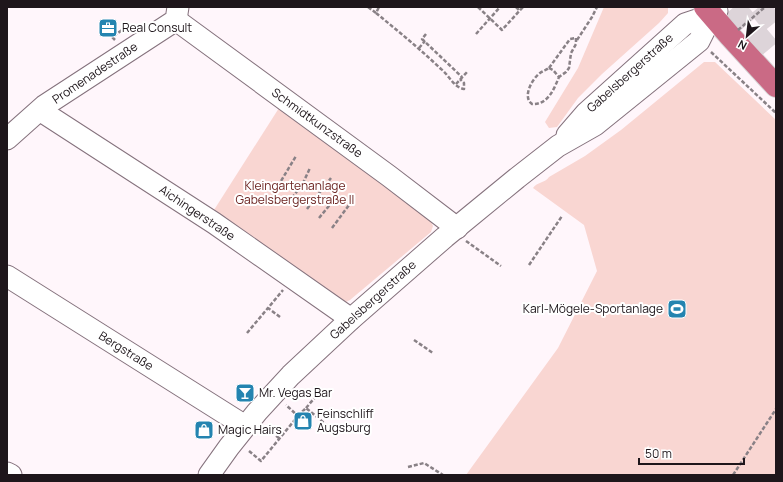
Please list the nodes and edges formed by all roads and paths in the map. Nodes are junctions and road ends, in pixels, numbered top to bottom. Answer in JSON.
{"nodes":[{"id":1,"x":368,"y":7,"type":"edge"},
{"id":2,"x":379,"y":7,"type":"edge"},
{"id":3,"x":478,"y":7,"type":"edge"},
{"id":4,"x":500,"y":7,"type":"edge"},
{"id":5,"x":516,"y":7,"type":"edge"},
{"id":6,"x":523,"y":7,"type":"edge"},
{"id":7,"x":597,"y":7,"type":"edge"},
{"id":8,"x":765,"y":7,"type":"edge"},
{"id":9,"x":520,"y":10,"type":"junction"},
{"id":10,"x":715,"y":10,"type":"edge"},
{"id":11,"x":177,"y":13,"type":"edge"},
{"id":12,"x":376,"y":13,"type":"junction"},
{"id":13,"x":490,"y":18,"type":"junction"},
{"id":14,"x":738,"y":30,"type":"dead end"},
{"id":15,"x":426,"y":34,"type":"dead end"},
{"id":16,"x":476,"y":34,"type":"dead end"},
{"id":17,"x":577,"y":40,"type":"junction"},
{"id":18,"x":424,"y":41,"type":"junction"},
{"id":19,"x":419,"y":48,"type":"junction"},
{"id":20,"x":711,"y":52,"type":"dead end"},
{"id":21,"x":549,"y":68,"type":"junction"},
{"id":22,"x":468,"y":71,"type":"dead end"},
{"id":23,"x":559,"y":77,"type":"junction"},
{"id":24,"x":461,"y":78,"type":"junction"},
{"id":25,"x":456,"y":84,"type":"junction"},
{"id":26,"x":776,"y":86,"type":"edge"},
{"id":27,"x":41,"y":110,"type":"junction"},
{"id":28,"x":776,"y":113,"type":"edge"},
{"id":29,"x":7,"y":138,"type":"edge"},
{"id":30,"x":296,"y":156,"type":"dead end"},
{"id":31,"x":310,"y":168,"type":"dead end"},
{"id":32,"x":331,"y":178,"type":"dead end"},
{"id":33,"x":278,"y":186,"type":"dead end"},
{"id":34,"x":338,"y":195,"type":"dead end"},
{"id":35,"x":292,"y":198,"type":"dead end"},
{"id":36,"x":352,"y":201,"type":"dead end"},
{"id":37,"x":307,"y":209,"type":"dead end"},
{"id":38,"x":562,"y":216,"type":"dead end"},
{"id":39,"x":319,"y":218,"type":"dead end"},
{"id":40,"x":332,"y":228,"type":"dead end"},
{"id":41,"x":464,"y":238,"type":"junction"},
{"id":42,"x":529,"y":265,"type":"dead end"},
{"id":43,"x":502,"y":266,"type":"dead end"},
{"id":44,"x":7,"y":276,"type":"edge"},
{"id":45,"x":292,"y":278,"type":"junction"},
{"id":46,"x":268,"y":308,"type":"junction"},
{"id":47,"x":280,"y":317,"type":"dead end"},
{"id":48,"x":351,"y":319,"type":"junction"},
{"id":49,"x":247,"y":333,"type":"dead end"},
{"id":50,"x":414,"y":340,"type":"dead end"},
{"id":51,"x":434,"y":353,"type":"dead end"},
{"id":52,"x":317,"y":394,"type":"dead end"},
{"id":53,"x":291,"y":400,"type":"dead end"},
{"id":54,"x":286,"y":405,"type":"junction"},
{"id":55,"x":306,"y":408,"type":"junction"},
{"id":56,"x":776,"y":409,"type":"edge"},
{"id":57,"x":281,"y":411,"type":"dead end"},
{"id":58,"x":298,"y":416,"type":"junction"},
{"id":59,"x":271,"y":423,"type":"dead end"},
{"id":60,"x":267,"y":427,"type":"junction"},
{"id":61,"x":329,"y":427,"type":"dead end"},
{"id":62,"x":254,"y":430,"type":"junction"},
{"id":63,"x":280,"y":439,"type":"junction"},
{"id":64,"x":253,"y":445,"type":"dead end"},
{"id":65,"x":249,"y":451,"type":"junction"},
{"id":66,"x":246,"y":455,"type":"dead end"},
{"id":67,"x":408,"y":467,"type":"dead end"},
{"id":68,"x":7,"y":473,"type":"edge"},
{"id":69,"x":11,"y":475,"type":"edge"},
{"id":70,"x":209,"y":475,"type":"edge"},
{"id":71,"x":443,"y":475,"type":"edge"},
{"id":72,"x":733,"y":475,"type":"edge"}],
"edges":[{"from":1,"to":12,"type":"path"},
{"from":2,"to":12,"type":"path"},
{"from":3,"to":13,"type":"path"},
{"from":4,"to":13,"type":"path"},
{"from":5,"to":9,"type":"path"},
{"from":6,"to":9,"type":"path"},
{"from":7,"to":17,"type":"path"},
{"from":8,"to":14,"type":"path","bridge":true},
{"from":9,"to":13,"type":"path"},
{"from":10,"to":26,"type":"highway"},
{"from":10,"to":41,"type":"street","name":"Gabelsbergerstraße"},
{"from":11,"to":27,"type":"street","name":"Promenadestraße"},
{"from":11,"to":41,"type":"street","name":"Schmidtkunzstraße"},
{"from":12,"to":19,"type":"path"},
{"from":13,"to":16,"type":"path"},
{"from":15,"to":18,"type":"path"},
{"from":17,"to":21,"type":"path"},
{"from":17,"to":23,"type":"path"},
{"from":18,"to":19,"type":"path"},
{"from":18,"to":24,"type":"path"},
{"from":19,"to":25,"type":"path"},
{"from":20,"to":28,"type":"path"},
{"from":21,"to":23,"type":"path"},
{"from":21,"to":23,"type":"path"},
{"from":22,"to":24,"type":"path"},
{"from":24,"to":25,"type":"path"},
{"from":24,"to":25,"type":"path"},
{"from":27,"to":29,"type":"street","name":"Promenadestraße"},
{"from":27,"to":45,"type":"street","name":"Aichingerstraße"},
{"from":30,"to":33,"type":"path"},
{"from":31,"to":35,"type":"path"},
{"from":32,"to":37,"type":"path"},
{"from":34,"to":39,"type":"path"},
{"from":36,"to":40,"type":"path"},
{"from":38,"to":42,"type":"path"},
{"from":41,"to":43,"type":"path"},
{"from":41,"to":48,"type":"street","name":"Gabelsbergerstraße"},
{"from":44,"to":62,"type":"street","name":"Bergstraße"},
{"from":45,"to":46,"type":"path"},
{"from":45,"to":48,"type":"street","name":"Aichingerstraße"},
{"from":46,"to":47,"type":"path"},
{"from":46,"to":49,"type":"path"},
{"from":48,"to":62,"type":"street","name":"Gabelsbergerstraße"},
{"from":50,"to":51,"type":"path"},
{"from":52,"to":55,"type":"path"},
{"from":53,"to":54,"type":"path"},
{"from":54,"to":57,"type":"path"},
{"from":54,"to":58,"type":"path"},
{"from":55,"to":58,"type":"path"},
{"from":55,"to":61,"type":"path"},
{"from":56,"to":72,"type":"path"},
{"from":58,"to":63,"type":"path"},
{"from":59,"to":60,"type":"path"},
{"from":60,"to":62,"type":"path"},
{"from":60,"to":63,"type":"path"},
{"from":62,"to":70,"type":"street","name":"Gabelsbergerstraße"},
{"from":63,"to":65,"type":"path"},
{"from":64,"to":65,"type":"path"},
{"from":65,"to":66,"type":"path"},
{"from":67,"to":71,"type":"path"},
{"from":68,"to":69,"type":"street"}]}
